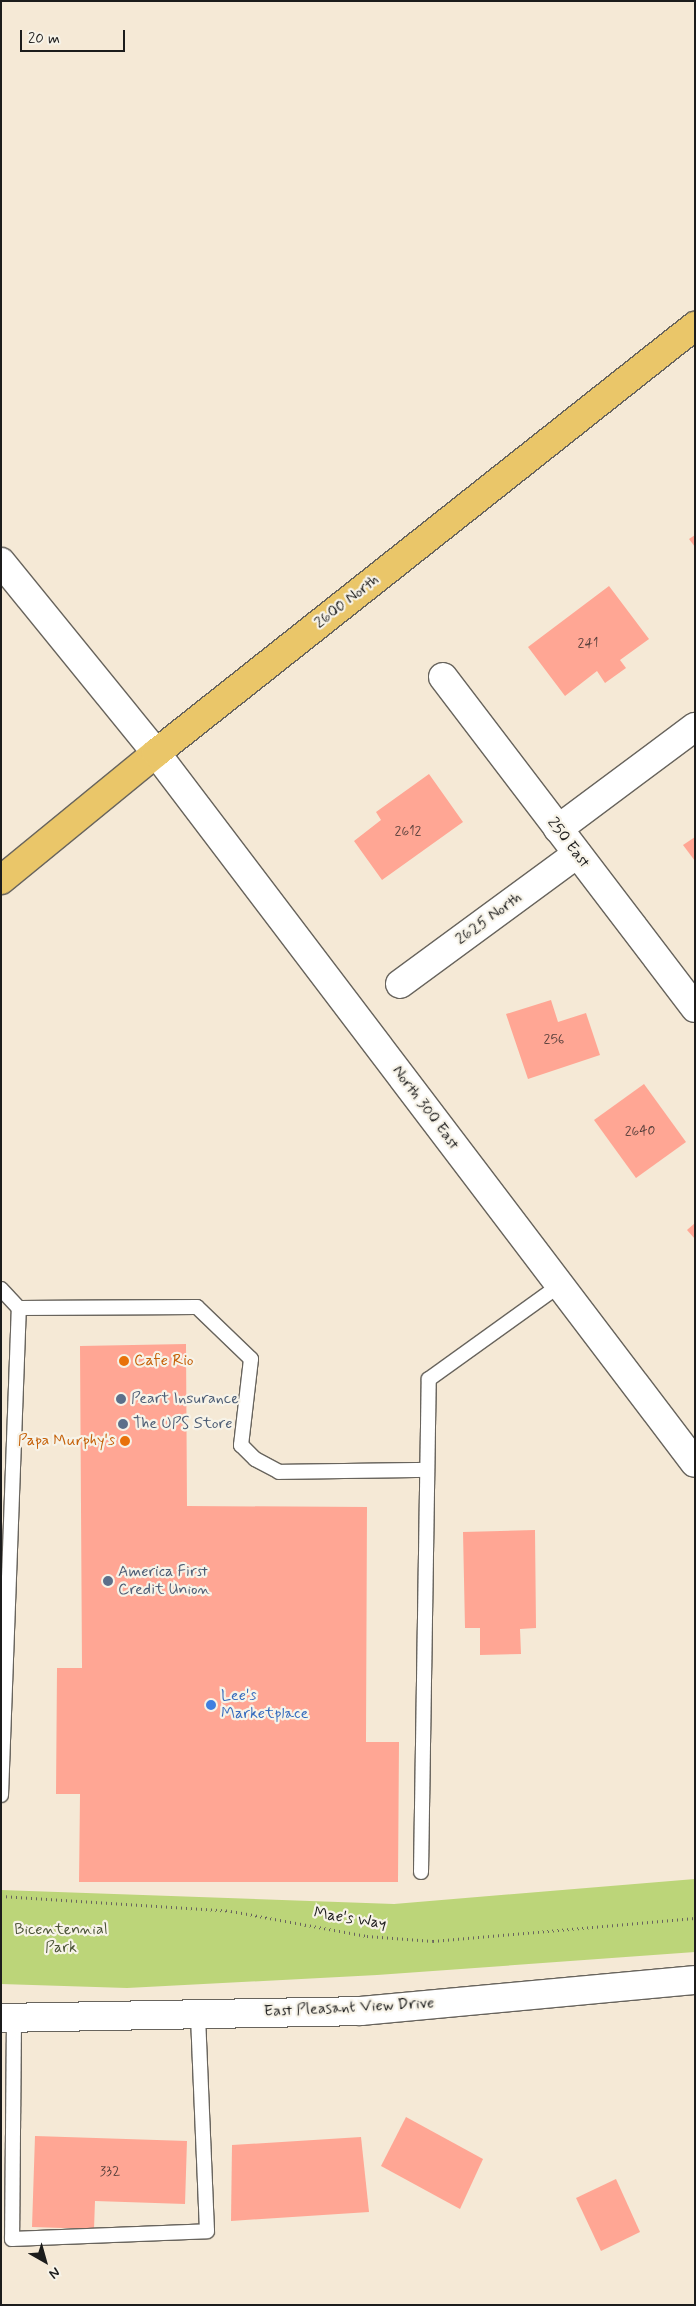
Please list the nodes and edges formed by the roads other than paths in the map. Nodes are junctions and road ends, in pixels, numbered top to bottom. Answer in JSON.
{"nodes":[{"id":1,"x":695,"y":326,"type":"edge"},
{"id":2,"x":1,"y":562,"type":"edge"},
{"id":3,"x":443,"y":677,"type":"dead end"},
{"id":4,"x":695,"y":727,"type":"edge"},
{"id":5,"x":156,"y":752,"type":"junction"},
{"id":6,"x":558,"y":829,"type":"junction"},
{"id":7,"x":577,"y":854,"type":"junction"},
{"id":8,"x":1,"y":880,"type":"edge"},
{"id":9,"x":400,"y":984,"type":"dead end"},
{"id":10,"x":695,"y":1008,"type":"edge"},
{"id":11,"x":560,"y":1285,"type":"junction"},
{"id":12,"x":1,"y":1289,"type":"edge"},
{"id":13,"x":19,"y":1308,"type":"junction"},
{"id":14,"x":695,"y":1463,"type":"edge"},
{"id":15,"x":427,"y":1470,"type":"junction"},
{"id":16,"x":1,"y":1795,"type":"edge"},
{"id":17,"x":421,"y":1872,"type":"dead end"},
{"id":18,"x":695,"y":1980,"type":"edge"},
{"id":19,"x":198,"y":2015,"type":"junction"},
{"id":20,"x":8,"y":2018,"type":"edge"}],
"edges":[{"from":1,"to":5,"type":"main road","name":"2600 North"},
{"from":2,"to":5,"type":"street","name":"North 300 East"},
{"from":3,"to":6,"type":"street","name":"250 East"},
{"from":4,"to":6,"type":"street"},
{"from":5,"to":8,"type":"main road","name":"2600 North"},
{"from":5,"to":11,"type":"street","name":"North 300 East"},
{"from":6,"to":7,"type":"street","name":"250 East"},
{"from":7,"to":9,"type":"street","name":"2625 North"},
{"from":7,"to":10,"type":"street","name":"250 East"},
{"from":11,"to":14,"type":"street","name":"North 300 East"},
{"from":11,"to":15,"type":"lane"},
{"from":12,"to":13,"type":"lane"},
{"from":13,"to":15,"type":"lane"},
{"from":13,"to":16,"type":"lane"},
{"from":15,"to":17,"type":"lane"},
{"from":18,"to":19,"type":"street","name":"East Pleasant View Drive"},
{"from":19,"to":20,"type":"street","name":"East Pleasant View Drive"},
{"from":19,"to":20,"type":"lane"}]}
